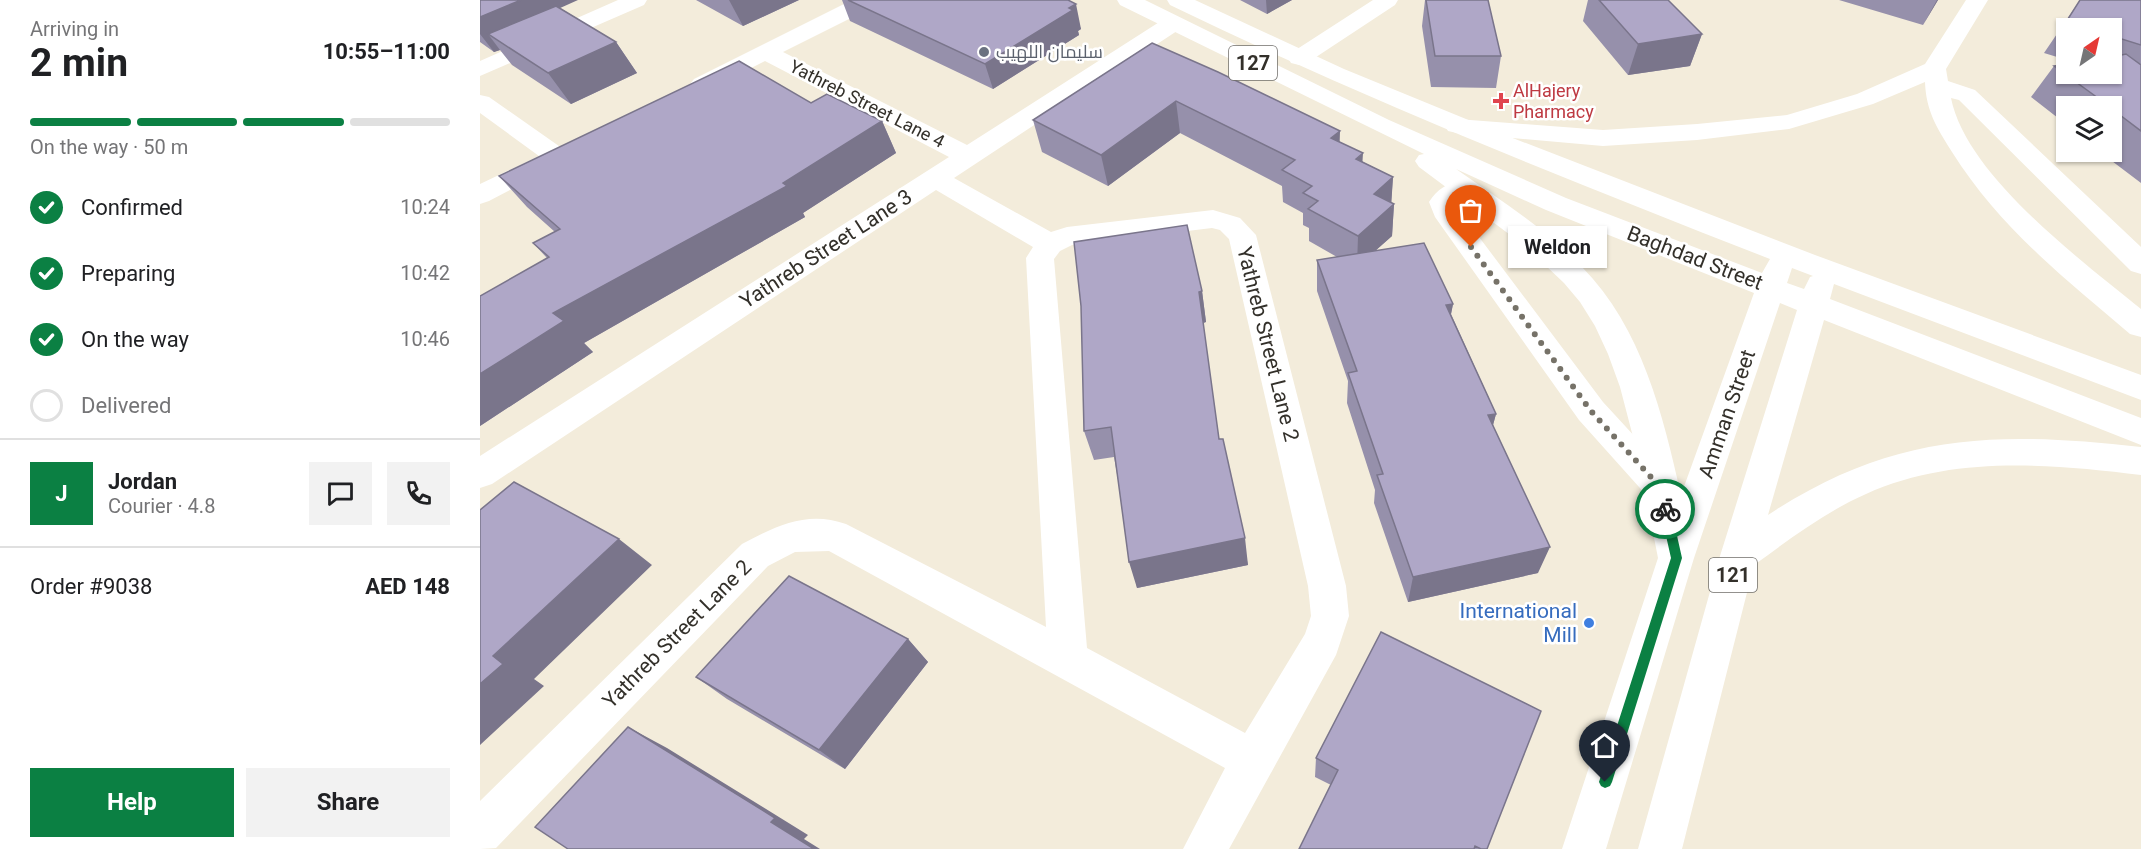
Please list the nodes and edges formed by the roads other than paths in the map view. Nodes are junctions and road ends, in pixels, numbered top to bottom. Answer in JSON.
{"nodes":[{"id":1,"x":636,"y":0,"type":"edge"},
{"id":2,"x":869,"y":0,"type":"edge"},
{"id":3,"x":1128,"y":0,"type":"edge"},
{"id":4,"x":1387,"y":0,"type":"edge"},
{"id":5,"x":1977,"y":0,"type":"edge"},
{"id":6,"x":1175,"y":12,"type":"edge"},
{"id":7,"x":765,"y":52,"type":"junction"},
{"id":8,"x":1299,"y":58,"type":"junction"},
{"id":9,"x":480,"y":69,"type":"edge"},
{"id":10,"x":1935,"y":77,"type":"junction"},
{"id":11,"x":682,"y":94,"type":"edge"},
{"id":12,"x":480,"y":102,"type":"edge"},
{"id":13,"x":1380,"y":125,"type":"junction"},
{"id":14,"x":1457,"y":126,"type":"junction"},
{"id":15,"x":968,"y":156,"type":"junction"},
{"id":16,"x":935,"y":178,"type":"junction"},
{"id":17,"x":1463,"y":187,"type":"junction"},
{"id":18,"x":480,"y":195,"type":"edge"},
{"id":19,"x":1050,"y":244,"type":"junction"},
{"id":20,"x":1782,"y":254,"type":"junction"},
{"id":21,"x":2138,"y":259,"type":"edge"},
{"id":22,"x":1771,"y":287,"type":"junction"},
{"id":23,"x":1819,"y":287,"type":"junction"},
{"id":24,"x":2141,"y":326,"type":"edge"},
{"id":25,"x":2141,"y":388,"type":"edge"},
{"id":26,"x":2141,"y":432,"type":"edge"},
{"id":27,"x":2141,"y":461,"type":"edge"},
{"id":28,"x":480,"y":474,"type":"edge"},
{"id":29,"x":1660,"y":487,"type":"junction"},
{"id":30,"x":1738,"y":556,"type":"junction"},
{"id":31,"x":1676,"y":558,"type":"junction"},
{"id":32,"x":1068,"y":658,"type":"junction"},
{"id":33,"x":1253,"y":760,"type":"junction"},
{"id":34,"x":480,"y":832,"type":"edge"},
{"id":35,"x":1205,"y":849,"type":"edge"},
{"id":36,"x":1584,"y":849,"type":"edge"},
{"id":37,"x":1660,"y":849,"type":"edge"}],
"edges":[{"from":1,"to":9,"type":"street"},
{"from":2,"to":7,"type":"street"},
{"from":3,"to":6,"type":"street","name":"Baghdad Street","number":"127"},
{"from":4,"to":8,"type":"street"},
{"from":5,"to":10,"type":"street"},
{"from":6,"to":8,"type":"street","name":"Baghdad Street","number":"127"},
{"from":6,"to":13,"type":"street","name":"Baghdad Street","number":"127"},
{"from":6,"to":15,"type":"street","name":"Yathreb Street Lane 3"},
{"from":7,"to":11,"type":"street"},
{"from":7,"to":15,"type":"street","name":"Yathreb Street Lane 4"},
{"from":8,"to":14,"type":"street","name":"Baghdad Street","number":"127"},
{"from":10,"to":14,"type":"street"},
{"from":10,"to":21,"type":"street"},
{"from":10,"to":24,"type":"street"},
{"from":12,"to":18,"type":"street"},
{"from":13,"to":17,"type":"street"},
{"from":13,"to":22,"type":"street","name":"Baghdad Street","number":"127"},
{"from":14,"to":20,"type":"street","name":"Baghdad Street","number":"127"},
{"from":15,"to":16,"type":"street","name":"Yathreb Street Lane 3"},
{"from":16,"to":19,"type":"street"},
{"from":16,"to":28,"type":"street","name":"Yathreb Street Lane 3"},
{"from":17,"to":29,"type":"street"},
{"from":17,"to":29,"type":"street"},
{"from":19,"to":32,"type":"street"},
{"from":19,"to":33,"type":"street","name":"Yathreb Street Lane 2"},
{"from":20,"to":22,"type":"street","name":"Amman Street","number":"121"},
{"from":20,"to":23,"type":"street","name":"Baghdad Street","number":"127"},
{"from":22,"to":23,"type":"street","name":"Baghdad Street","number":"127"},
{"from":22,"to":31,"type":"street","name":"Amman Street","number":"121"},
{"from":23,"to":25,"type":"street","name":"Baghdad Street","number":"127"},
{"from":23,"to":26,"type":"street","name":"Baghdad Street","number":"127"},
{"from":23,"to":30,"type":"street","number":"121"},
{"from":27,"to":30,"type":"street"},
{"from":29,"to":31,"type":"street"},
{"from":30,"to":37,"type":"street","number":"121"},
{"from":31,"to":36,"type":"street","name":"Amman Street","number":"121"},
{"from":32,"to":33,"type":"street","name":"Yathreb Street Lane 2"},
{"from":32,"to":34,"type":"street","name":"Yathreb Street Lane 2"},
{"from":33,"to":35,"type":"street","name":"Yathreb Street Lane 2"}]}
